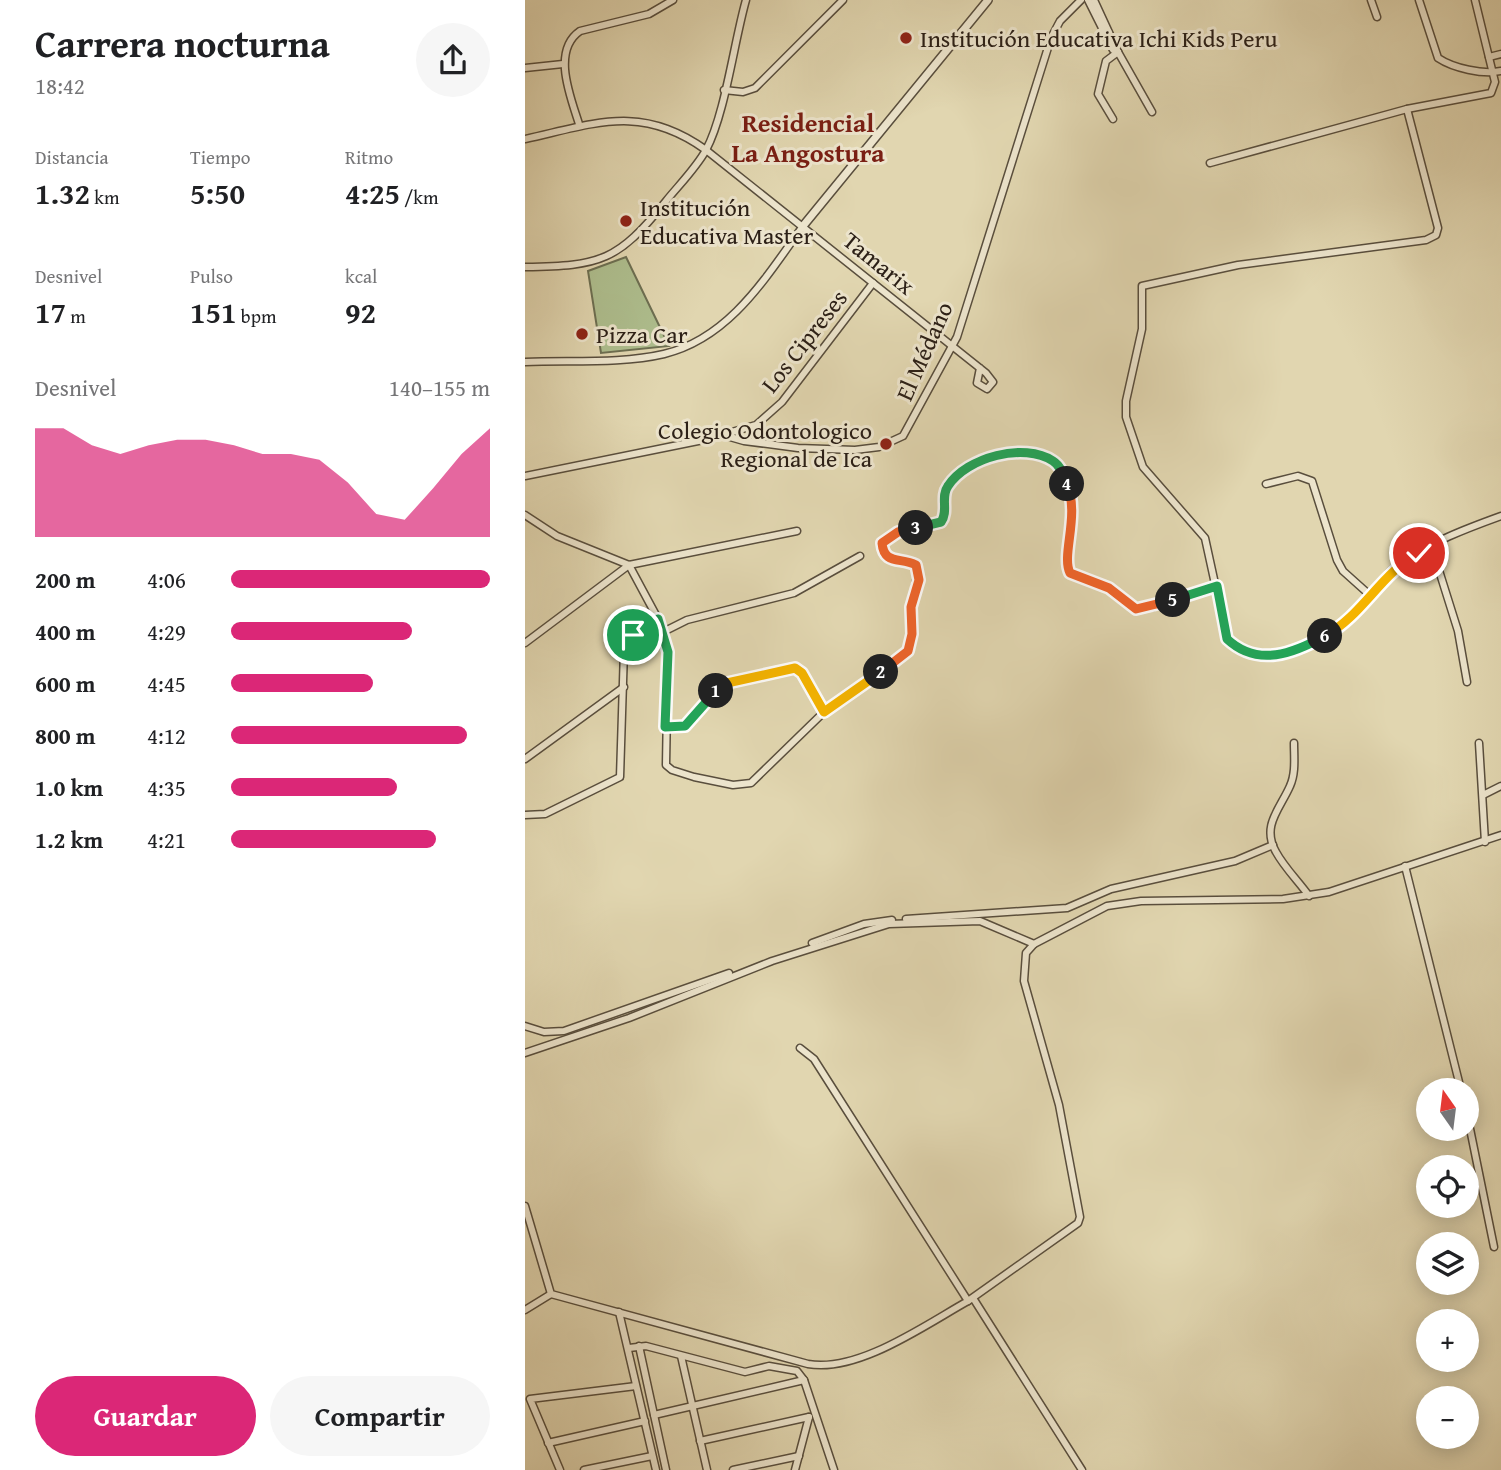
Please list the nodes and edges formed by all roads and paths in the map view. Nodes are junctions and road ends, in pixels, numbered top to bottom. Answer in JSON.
{"nodes":[{"id":1,"x":673,"y":0,"type":"edge"},
{"id":2,"x":746,"y":0,"type":"edge"},
{"id":3,"x":843,"y":0,"type":"edge"},
{"id":4,"x":988,"y":0,"type":"edge"},
{"id":5,"x":1081,"y":0,"type":"edge"},
{"id":6,"x":1088,"y":0,"type":"edge"},
{"id":7,"x":1094,"y":0,"type":"edge"},
{"id":8,"x":1371,"y":0,"type":"edge"},
{"id":9,"x":1419,"y":0,"type":"edge"},
{"id":10,"x":1475,"y":0,"type":"edge"},
{"id":11,"x":1377,"y":17,"type":"dead end"},
{"id":12,"x":1118,"y":52,"type":"junction"},
{"id":13,"x":1501,"y":54,"type":"edge"},
{"id":14,"x":1489,"y":57,"type":"junction"},
{"id":15,"x":563,"y":64,"type":"junction"},
{"id":16,"x":525,"y":68,"type":"edge"},
{"id":17,"x":1497,"y":71,"type":"edge"},
{"id":18,"x":724,"y":90,"type":"junction"},
{"id":19,"x":1407,"y":109,"type":"junction"},
{"id":20,"x":1152,"y":111,"type":"dead end"},
{"id":21,"x":1113,"y":119,"type":"dead end"},
{"id":22,"x":579,"y":124,"type":"junction"},
{"id":23,"x":525,"y":139,"type":"edge"},
{"id":24,"x":706,"y":150,"type":"junction"},
{"id":25,"x":1210,"y":163,"type":"dead end"},
{"id":26,"x":803,"y":226,"type":"junction"},
{"id":27,"x":525,"y":267,"type":"edge"},
{"id":28,"x":873,"y":283,"type":"junction"},
{"id":29,"x":953,"y":347,"type":"junction"},
{"id":30,"x":525,"y":362,"type":"edge"},
{"id":31,"x":980,"y":368,"type":"dead end"},
{"id":32,"x":723,"y":435,"type":"junction"},
{"id":33,"x":525,"y":476,"type":"edge"},
{"id":34,"x":1266,"y":484,"type":"dead end"},
{"id":35,"x":525,"y":514,"type":"edge"},
{"id":36,"x":1501,"y":516,"type":"edge"},
{"id":37,"x":797,"y":531,"type":"dead end"},
{"id":38,"x":1431,"y":544,"type":"junction"},
{"id":39,"x":860,"y":555,"type":"dead end"},
{"id":40,"x":629,"y":565,"type":"junction"},
{"id":41,"x":1217,"y":586,"type":"junction"},
{"id":42,"x":1371,"y":597,"type":"junction"},
{"id":43,"x":658,"y":619,"type":"junction"},
{"id":44,"x":663,"y":632,"type":"junction"},
{"id":45,"x":525,"y":643,"type":"edge"},
{"id":46,"x":1467,"y":682,"type":"dead end"},
{"id":47,"x":624,"y":687,"type":"junction"},
{"id":48,"x":824,"y":712,"type":"junction"},
{"id":49,"x":665,"y":727,"type":"junction"},
{"id":50,"x":1294,"y":743,"type":"dead end"},
{"id":51,"x":1479,"y":743,"type":"dead end"},
{"id":52,"x":525,"y":759,"type":"edge"},
{"id":53,"x":1501,"y":786,"type":"edge"},
{"id":54,"x":1483,"y":795,"type":"junction"},
{"id":55,"x":525,"y":815,"type":"edge"},
{"id":56,"x":1501,"y":835,"type":"edge"},
{"id":57,"x":1485,"y":842,"type":"junction"},
{"id":58,"x":1273,"y":845,"type":"junction"},
{"id":59,"x":1405,"y":866,"type":"junction"},
{"id":60,"x":1309,"y":896,"type":"junction"},
{"id":61,"x":1034,"y":944,"type":"junction"},
{"id":62,"x":525,"y":1026,"type":"edge"},
{"id":63,"x":800,"y":1048,"type":"dead end"},
{"id":64,"x":525,"y":1053,"type":"edge"},
{"id":65,"x":1458,"y":1078,"type":"edge"},
{"id":66,"x":1472,"y":1141,"type":"edge"},
{"id":67,"x":525,"y":1206,"type":"edge"},
{"id":68,"x":1494,"y":1247,"type":"dead end"},
{"id":69,"x":551,"y":1294,"type":"junction"},
{"id":70,"x":970,"y":1299,"type":"junction"},
{"id":71,"x":525,"y":1310,"type":"edge"},
{"id":72,"x":619,"y":1312,"type":"junction"},
{"id":73,"x":639,"y":1346,"type":"junction"},
{"id":74,"x":629,"y":1348,"type":"junction"},
{"id":75,"x":681,"y":1356,"type":"junction"},
{"id":76,"x":804,"y":1380,"type":"junction"},
{"id":77,"x":636,"y":1386,"type":"junction"},
{"id":78,"x":812,"y":1405,"type":"junction"},
{"id":79,"x":692,"y":1406,"type":"junction"},
{"id":80,"x":654,"y":1415,"type":"junction"},
{"id":81,"x":809,"y":1417,"type":"junction"},
{"id":82,"x":645,"y":1422,"type":"junction"},
{"id":83,"x":700,"y":1441,"type":"junction"},
{"id":84,"x":548,"y":1443,"type":"junction"},
{"id":85,"x":652,"y":1456,"type":"junction"},
{"id":86,"x":799,"y":1456,"type":"junction"},
{"id":87,"x":560,"y":1470,"type":"edge"},
{"id":88,"x":584,"y":1470,"type":"edge"},
{"id":89,"x":656,"y":1470,"type":"edge"},
{"id":90,"x":666,"y":1470,"type":"edge"},
{"id":91,"x":707,"y":1470,"type":"edge"},
{"id":92,"x":733,"y":1470,"type":"edge"},
{"id":93,"x":795,"y":1470,"type":"edge"},
{"id":94,"x":834,"y":1470,"type":"edge"},
{"id":95,"x":1082,"y":1470,"type":"edge"}],
"edges":[{"from":1,"to":15,"type":"street"},
{"from":2,"to":18,"type":"street"},
{"from":3,"to":18,"type":"street"},
{"from":4,"to":26,"type":"street"},
{"from":5,"to":29,"type":"street","name":"El Médano"},
{"from":6,"to":12,"type":"street"},
{"from":7,"to":12,"type":"street"},
{"from":8,"to":11,"type":"street"},
{"from":9,"to":17,"type":"street"},
{"from":10,"to":14,"type":"street"},
{"from":12,"to":20,"type":"street"},
{"from":12,"to":21,"type":"street"},
{"from":13,"to":14,"type":"street"},
{"from":14,"to":17,"type":"street"},
{"from":15,"to":16,"type":"street"},
{"from":15,"to":22,"type":"street"},
{"from":17,"to":19,"type":"street"},
{"from":18,"to":24,"type":"street"},
{"from":19,"to":25,"type":"street"},
{"from":19,"to":41,"type":"street"},
{"from":22,"to":23,"type":"street","name":"Tamarix"},
{"from":22,"to":24,"type":"street","name":"Tamarix"},
{"from":24,"to":26,"type":"street","name":"Tamarix"},
{"from":24,"to":27,"type":"street"},
{"from":26,"to":28,"type":"street","name":"Tamarix"},
{"from":26,"to":30,"type":"street"},
{"from":28,"to":29,"type":"street","name":"Tamarix"},
{"from":28,"to":32,"type":"street","name":"Los Cipreses"},
{"from":29,"to":31,"type":"street","name":"Tamarix"},
{"from":29,"to":32,"type":"street","name":"El Médano"},
{"from":32,"to":33,"type":"street","name":"El Médano"},
{"from":34,"to":42,"type":"street"},
{"from":35,"to":40,"type":"street"},
{"from":36,"to":38,"type":"street"},
{"from":37,"to":40,"type":"street"},
{"from":38,"to":42,"type":"street"},
{"from":38,"to":46,"type":"street"},
{"from":39,"to":44,"type":"street"},
{"from":40,"to":43,"type":"street"},
{"from":40,"to":45,"type":"street"},
{"from":41,"to":42,"type":"street"},
{"from":41,"to":48,"type":"street"},
{"from":43,"to":44,"type":"street"},
{"from":43,"to":47,"type":"street"},
{"from":44,"to":49,"type":"street"},
{"from":47,"to":52,"type":"street"},
{"from":47,"to":55,"type":"street"},
{"from":48,"to":49,"type":"street"},
{"from":48,"to":49,"type":"street"},
{"from":50,"to":58,"type":"street"},
{"from":51,"to":54,"type":"street"},
{"from":53,"to":54,"type":"street"},
{"from":54,"to":57,"type":"street"},
{"from":56,"to":57,"type":"street"},
{"from":57,"to":59,"type":"street"},
{"from":58,"to":60,"type":"street"},
{"from":58,"to":62,"type":"street"},
{"from":59,"to":60,"type":"street"},
{"from":59,"to":65,"type":"street"},
{"from":60,"to":61,"type":"street"},
{"from":61,"to":64,"type":"street"},
{"from":61,"to":70,"type":"street"},
{"from":63,"to":70,"type":"street"},
{"from":66,"to":68,"type":"street"},
{"from":67,"to":69,"type":"street"},
{"from":69,"to":71,"type":"street"},
{"from":69,"to":72,"type":"street"},
{"from":70,"to":72,"type":"street"},
{"from":70,"to":95,"type":"street"},
{"from":72,"to":74,"type":"street"},
{"from":73,"to":74,"type":"street"},
{"from":73,"to":75,"type":"street"},
{"from":73,"to":80,"type":"street"},
{"from":74,"to":77,"type":"street"},
{"from":75,"to":76,"type":"street"},
{"from":75,"to":79,"type":"street"},
{"from":76,"to":78,"type":"street"},
{"from":76,"to":79,"type":"street"},
{"from":77,"to":82,"type":"street"},
{"from":77,"to":84,"type":"street"},
{"from":78,"to":81,"type":"street"},
{"from":78,"to":94,"type":"street"},
{"from":79,"to":80,"type":"street"},
{"from":79,"to":83,"type":"street"},
{"from":80,"to":90,"type":"street"},
{"from":81,"to":83,"type":"street"},
{"from":81,"to":86,"type":"street"},
{"from":82,"to":84,"type":"street"},
{"from":82,"to":85,"type":"street"},
{"from":83,"to":91,"type":"street"},
{"from":84,"to":87,"type":"street"},
{"from":85,"to":88,"type":"street"},
{"from":85,"to":89,"type":"street"},
{"from":86,"to":92,"type":"street"},
{"from":86,"to":93,"type":"street"}]}
